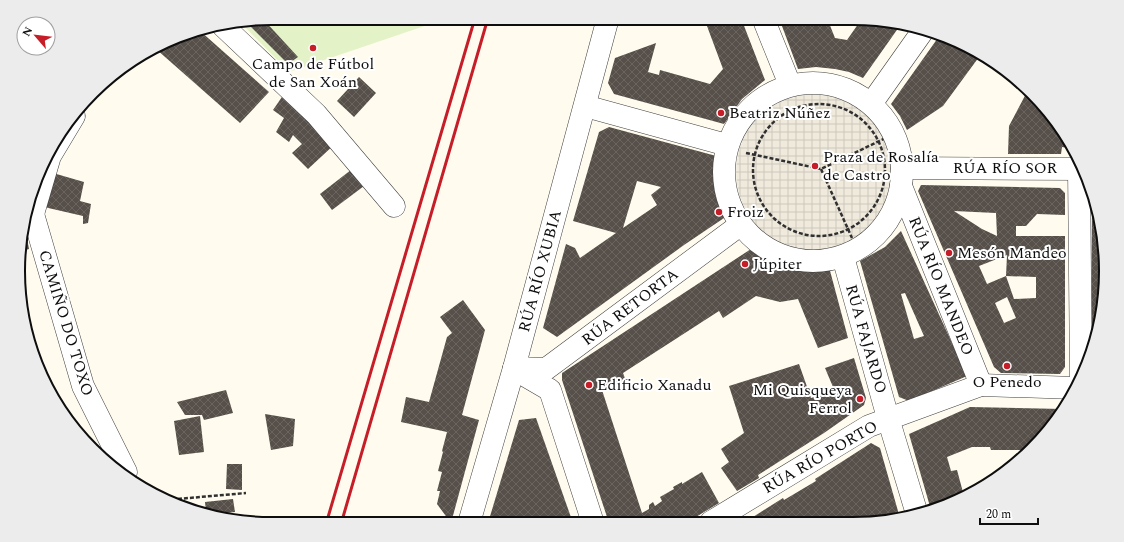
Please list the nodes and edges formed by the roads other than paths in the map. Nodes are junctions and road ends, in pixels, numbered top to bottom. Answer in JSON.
{"nodes":[{"id":1,"x":606,"y":25,"type":"edge"},
{"id":2,"x":766,"y":25,"type":"edge"},
{"id":3,"x":227,"y":29,"type":"edge"},
{"id":4,"x":920,"y":34,"type":"edge"},
{"id":5,"x":790,"y":85,"type":"junction"},
{"id":6,"x":871,"y":104,"type":"junction"},
{"id":7,"x":585,"y":106,"type":"junction"},
{"id":8,"x":727,"y":145,"type":"junction"},
{"id":9,"x":1077,"y":169,"type":"edge"},
{"id":10,"x":902,"y":177,"type":"junction"},
{"id":11,"x":1081,"y":180,"type":"edge"},
{"id":12,"x":394,"y":206,"type":"dead end"},
{"id":13,"x":30,"y":221,"type":"edge"},
{"id":14,"x":740,"y":225,"type":"junction"},
{"id":15,"x":848,"y":249,"type":"junction"},
{"id":16,"x":1081,"y":362,"type":"edge"},
{"id":17,"x":514,"y":368,"type":"junction"},
{"id":18,"x":981,"y":385,"type":"junction"},
{"id":19,"x":1070,"y":388,"type":"edge"},
{"id":20,"x":888,"y":418,"type":"junction"},
{"id":21,"x":124,"y":468,"type":"edge"},
{"id":22,"x":916,"y":509,"type":"edge"},
{"id":23,"x":471,"y":517,"type":"edge"},
{"id":24,"x":591,"y":517,"type":"edge"},
{"id":25,"x":719,"y":517,"type":"edge"}],
"edges":[{"from":1,"to":7,"type":"street","name":"RÚA RÍO XUBIA"},
{"from":2,"to":5,"type":"street"},
{"from":3,"to":12,"type":"street"},
{"from":4,"to":6,"type":"street"},
{"from":5,"to":6,"type":"street"},
{"from":5,"to":8,"type":"street"},
{"from":6,"to":10,"type":"street"},
{"from":7,"to":8,"type":"street"},
{"from":7,"to":17,"type":"street","name":"RÚA RÍO XUBIA"},
{"from":8,"to":14,"type":"street"},
{"from":9,"to":10,"type":"street","name":"RÚA RÍO SOR"},
{"from":10,"to":15,"type":"street"},
{"from":10,"to":18,"type":"street","name":"RÚA RÍO MANDEO"},
{"from":11,"to":16,"type":"street"},
{"from":13,"to":21,"type":"street","name":"CAMIÑO DO TOXO"},
{"from":14,"to":15,"type":"street"},
{"from":14,"to":17,"type":"street","name":"RÚA RETORTA"},
{"from":15,"to":20,"type":"street","name":"RÚA FAJARDO"},
{"from":17,"to":23,"type":"street","name":"RÚA RÍO XUBIA"},
{"from":17,"to":24,"type":"street"},
{"from":18,"to":19,"type":"street","name":"RÚA RÍO PORTO"},
{"from":18,"to":20,"type":"street","name":"RÚA RÍO PORTO"},
{"from":20,"to":22,"type":"street","name":"RÚA FAJARDO"},
{"from":20,"to":25,"type":"street","name":"RÚA RÍO PORTO"}]}
